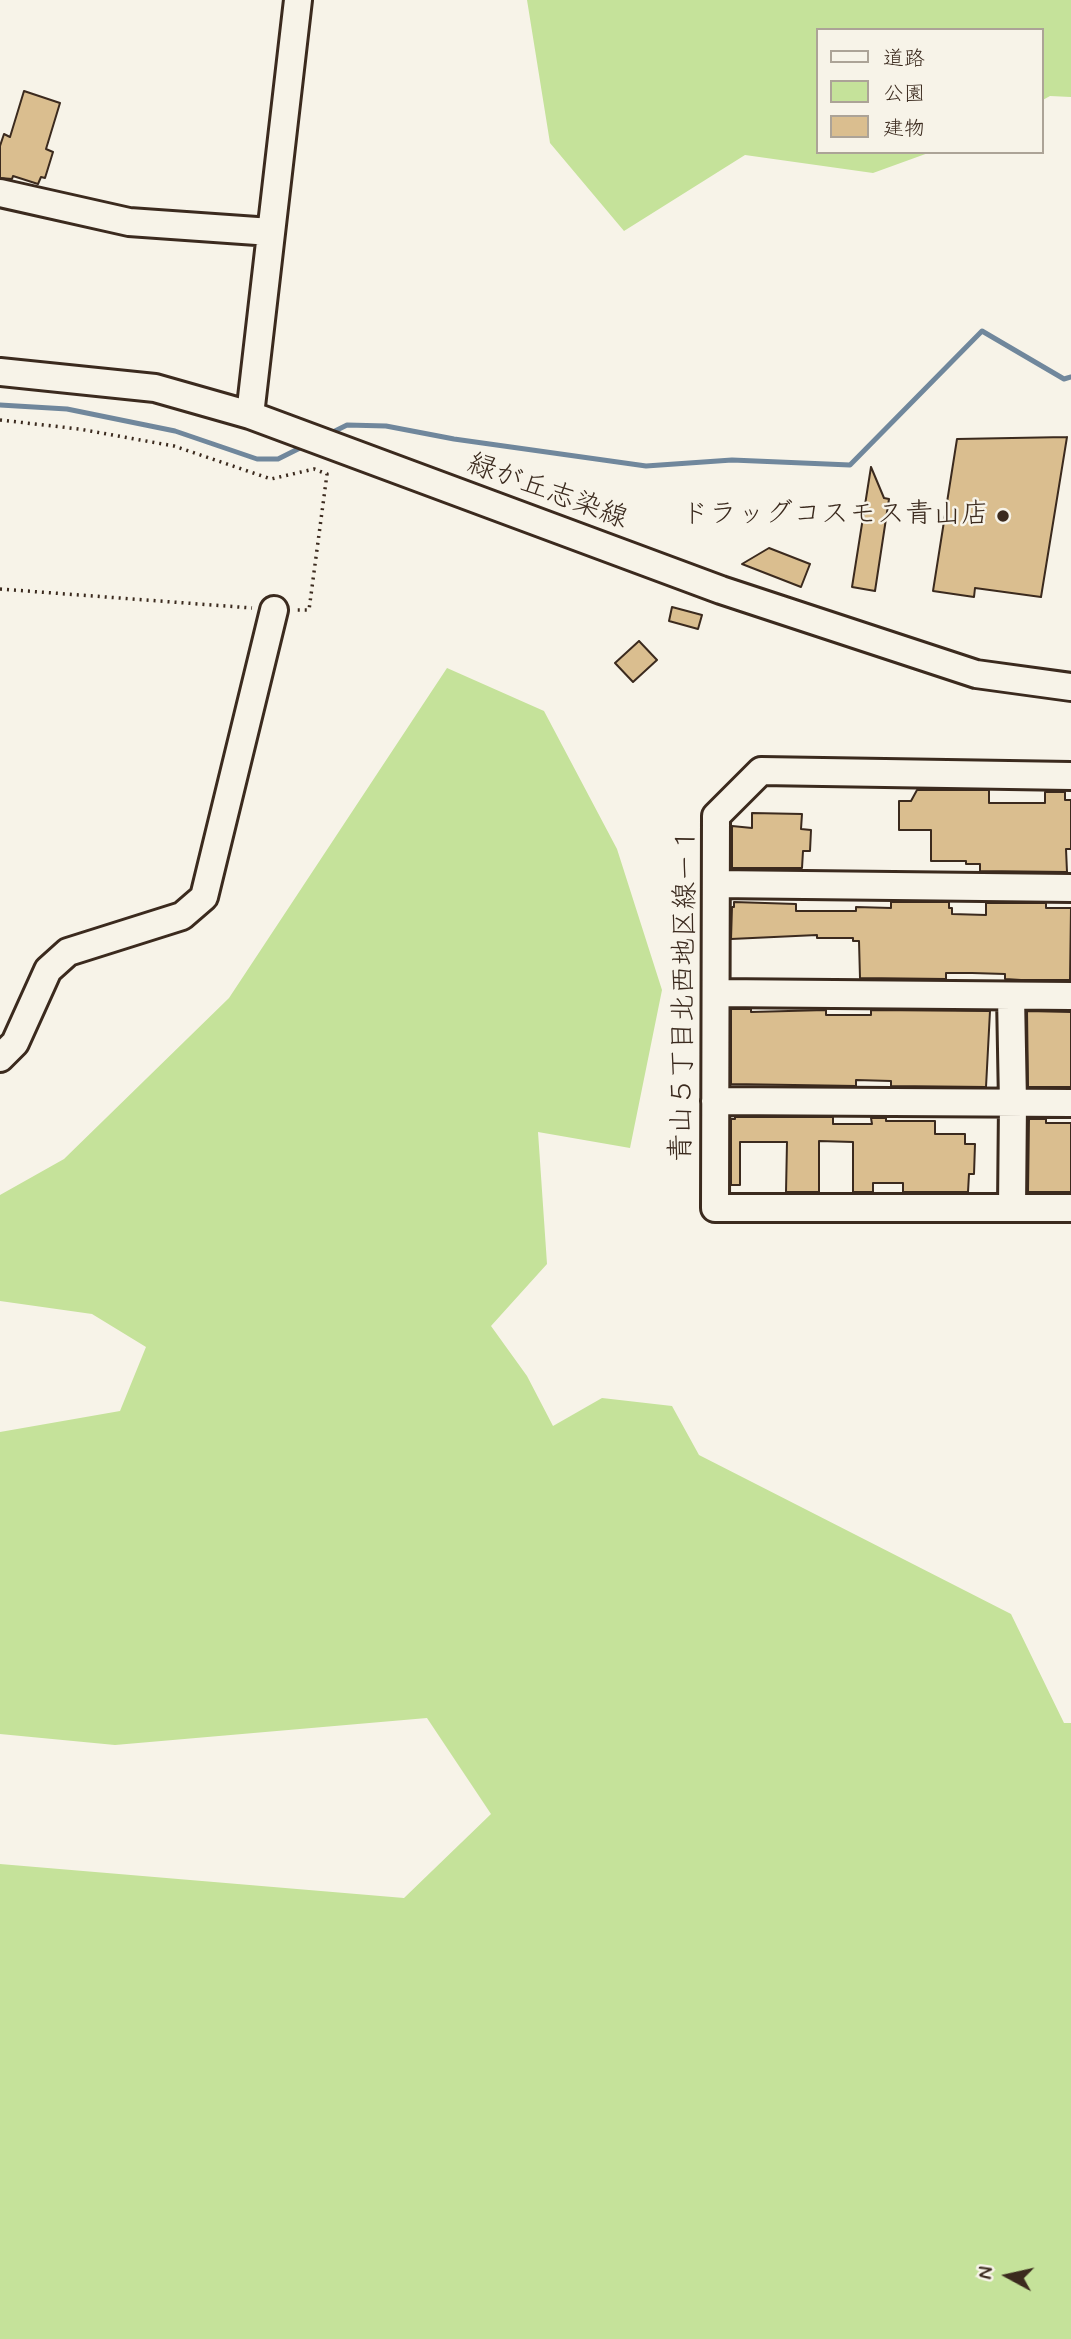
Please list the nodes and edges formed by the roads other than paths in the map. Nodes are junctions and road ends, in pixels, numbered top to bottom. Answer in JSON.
{"nodes":[{"id":1,"x":298,"y":0,"type":"edge"},
{"id":2,"x":0,"y":193,"type":"edge"},
{"id":3,"x":271,"y":232,"type":"junction"},
{"id":4,"x":0,"y":372,"type":"edge"},
{"id":5,"x":250,"y":415,"type":"junction"},
{"id":6,"x":274,"y":610,"type":"road end"},
{"id":7,"x":1071,"y":687,"type":"edge"},
{"id":8,"x":1071,"y":776,"type":"edge"},
{"id":9,"x":716,"y":884,"type":"junction"},
{"id":10,"x":1071,"y":888,"type":"edge"},
{"id":11,"x":716,"y":993,"type":"junction"},
{"id":12,"x":1011,"y":996,"type":"junction"},
{"id":13,"x":1071,"y":996,"type":"edge"},
{"id":14,"x":0,"y":1058,"type":"edge"},
{"id":15,"x":715,"y":1101,"type":"junction"},
{"id":16,"x":1013,"y":1103,"type":"junction"},
{"id":17,"x":1071,"y":1103,"type":"edge"},
{"id":18,"x":1012,"y":1207,"type":"junction"},
{"id":19,"x":1071,"y":1208,"type":"edge"}],
"edges":[{"from":1,"to":3,"type":"street"},
{"from":2,"to":3,"type":"street"},
{"from":3,"to":5,"type":"street"},
{"from":4,"to":5,"type":"street","name":"緑が丘志染線"},
{"from":5,"to":7,"type":"street","name":"緑が丘志染線"},
{"from":6,"to":14,"type":"street"},
{"from":8,"to":9,"type":"street","name":"青山５丁目北西地区線ー１"},
{"from":9,"to":10,"type":"street"},
{"from":9,"to":11,"type":"street","name":"青山５丁目北西地区線ー１"},
{"from":11,"to":12,"type":"street"},
{"from":11,"to":15,"type":"street","name":"青山５丁目北西地区線ー１"},
{"from":12,"to":13,"type":"street"},
{"from":12,"to":16,"type":"street"},
{"from":15,"to":16,"type":"street"},
{"from":15,"to":18,"type":"street","name":"青山５丁目北西地区線ー１"},
{"from":16,"to":17,"type":"street"},
{"from":16,"to":18,"type":"street"},
{"from":18,"to":19,"type":"street"}]}
